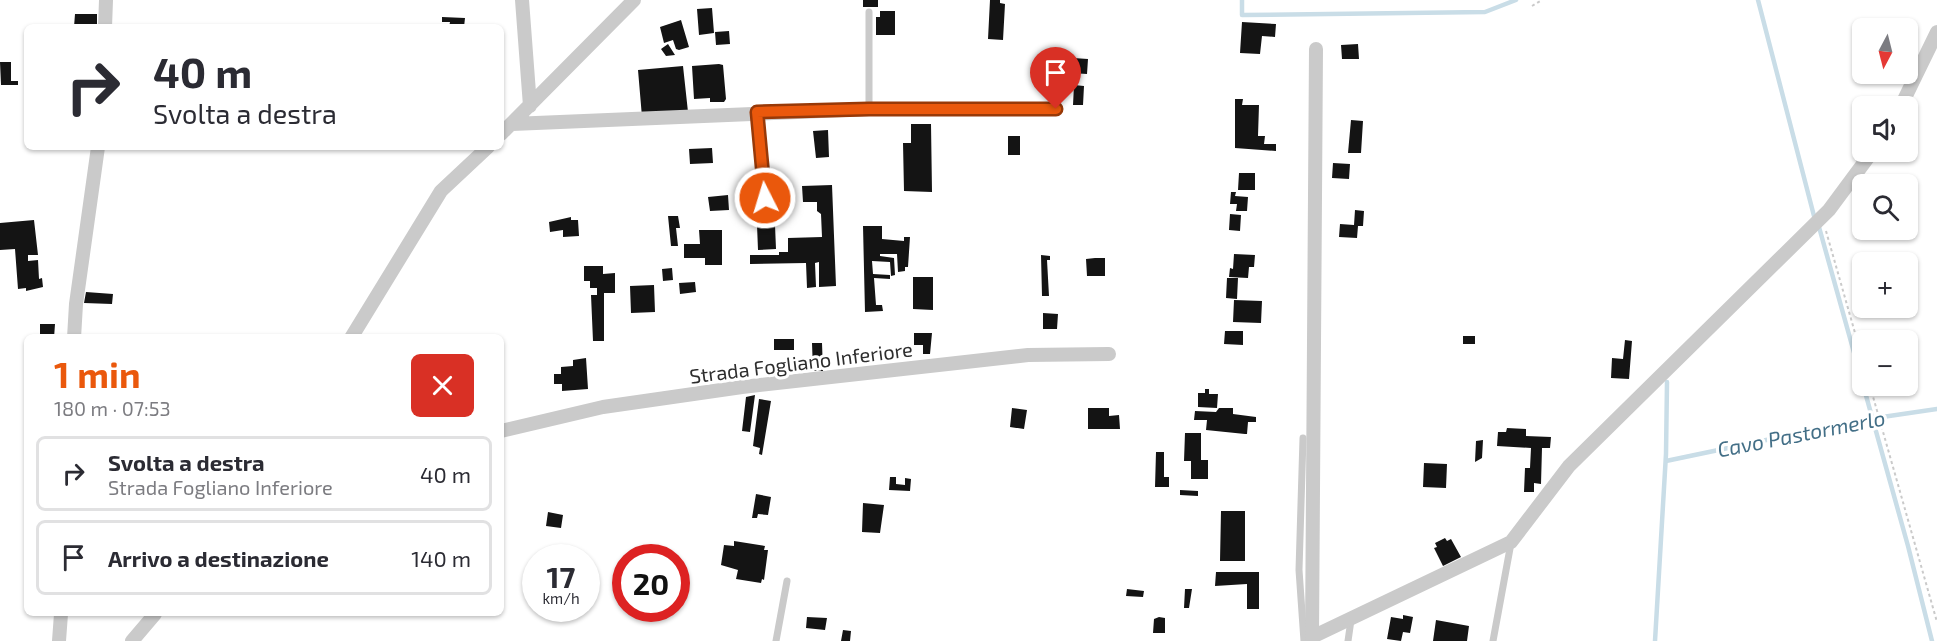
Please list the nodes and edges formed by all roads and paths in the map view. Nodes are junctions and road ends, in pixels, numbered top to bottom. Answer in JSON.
{"nodes":[{"id":1,"x":106,"y":0,"type":"edge"},
{"id":2,"x":522,"y":0,"type":"edge"},
{"id":3,"x":634,"y":0,"type":"edge"},
{"id":4,"x":1542,"y":0,"type":"edge"},
{"id":5,"x":1532,"y":6,"type":"dead end"},
{"id":6,"x":869,"y":12,"type":"dead end"},
{"id":7,"x":105,"y":24,"type":"edge"},
{"id":8,"x":1937,"y":32,"type":"edge"},
{"id":9,"x":1316,"y":49,"type":"dead end"},
{"id":10,"x":1905,"y":96,"type":"edge"},
{"id":11,"x":530,"y":106,"type":"junction"},
{"id":12,"x":869,"y":109,"type":"junction"},
{"id":13,"x":1056,"y":109,"type":"dead end"},
{"id":14,"x":757,"y":112,"type":"junction"},
{"id":15,"x":512,"y":124,"type":"junction"},
{"id":16,"x":504,"y":131,"type":"edge"},
{"id":17,"x":98,"y":150,"type":"edge"},
{"id":18,"x":485,"y":150,"type":"edge"},
{"id":19,"x":1865,"y":162,"type":"edge"},
{"id":20,"x":765,"y":198,"type":"dead end"},
{"id":21,"x":1822,"y":217,"type":"junction"},
{"id":22,"x":1854,"y":330,"type":"edge"},
{"id":23,"x":74,"y":334,"type":"edge"},
{"id":24,"x":353,"y":334,"type":"edge"},
{"id":25,"x":1109,"y":354,"type":"dead end"},
{"id":26,"x":1873,"y":396,"type":"edge"},
{"id":27,"x":504,"y":430,"type":"edge"},
{"id":28,"x":1303,"y":438,"type":"dead end"},
{"id":29,"x":1511,"y":542,"type":"junction"},
{"id":30,"x":787,"y":582,"type":"dead end"},
{"id":31,"x":61,"y":616,"type":"edge"},
{"id":32,"x":152,"y":616,"type":"edge"},
{"id":33,"x":1351,"y":617,"type":"junction"},
{"id":34,"x":1937,"y":622,"type":"edge"},
{"id":35,"x":1308,"y":640,"type":"edge"},
{"id":36,"x":58,"y":641,"type":"edge"},
{"id":37,"x":132,"y":641,"type":"edge"},
{"id":38,"x":776,"y":641,"type":"edge"},
{"id":39,"x":1348,"y":641,"type":"edge"},
{"id":40,"x":1492,"y":641,"type":"edge"}],
"edges":[{"from":1,"to":7,"type":"street"},
{"from":2,"to":11,"type":"street"},
{"from":3,"to":11,"type":"street"},
{"from":4,"to":5,"type":"path"},
{"from":6,"to":12,"type":"lane"},
{"from":8,"to":10,"type":"street"},
{"from":9,"to":35,"type":"street"},
{"from":11,"to":15,"type":"street"},
{"from":12,"to":13,"type":"street"},
{"from":12,"to":14,"type":"street"},
{"from":14,"to":15,"type":"street"},
{"from":14,"to":20,"type":"lane"},
{"from":15,"to":16,"type":"street"},
{"from":17,"to":23,"type":"street"},
{"from":18,"to":24,"type":"street"},
{"from":19,"to":21,"type":"street"},
{"from":21,"to":22,"type":"path"},
{"from":21,"to":29,"type":"street"},
{"from":25,"to":27,"type":"street","name":"Strada Fogliano Inferiore"},
{"from":26,"to":34,"type":"path"},
{"from":28,"to":35,"type":"lane"},
{"from":29,"to":33,"type":"street"},
{"from":29,"to":40,"type":"lane"},
{"from":30,"to":38,"type":"lane"},
{"from":31,"to":36,"type":"street"},
{"from":32,"to":37,"type":"street"},
{"from":33,"to":35,"type":"street"},
{"from":33,"to":39,"type":"lane"}]}
